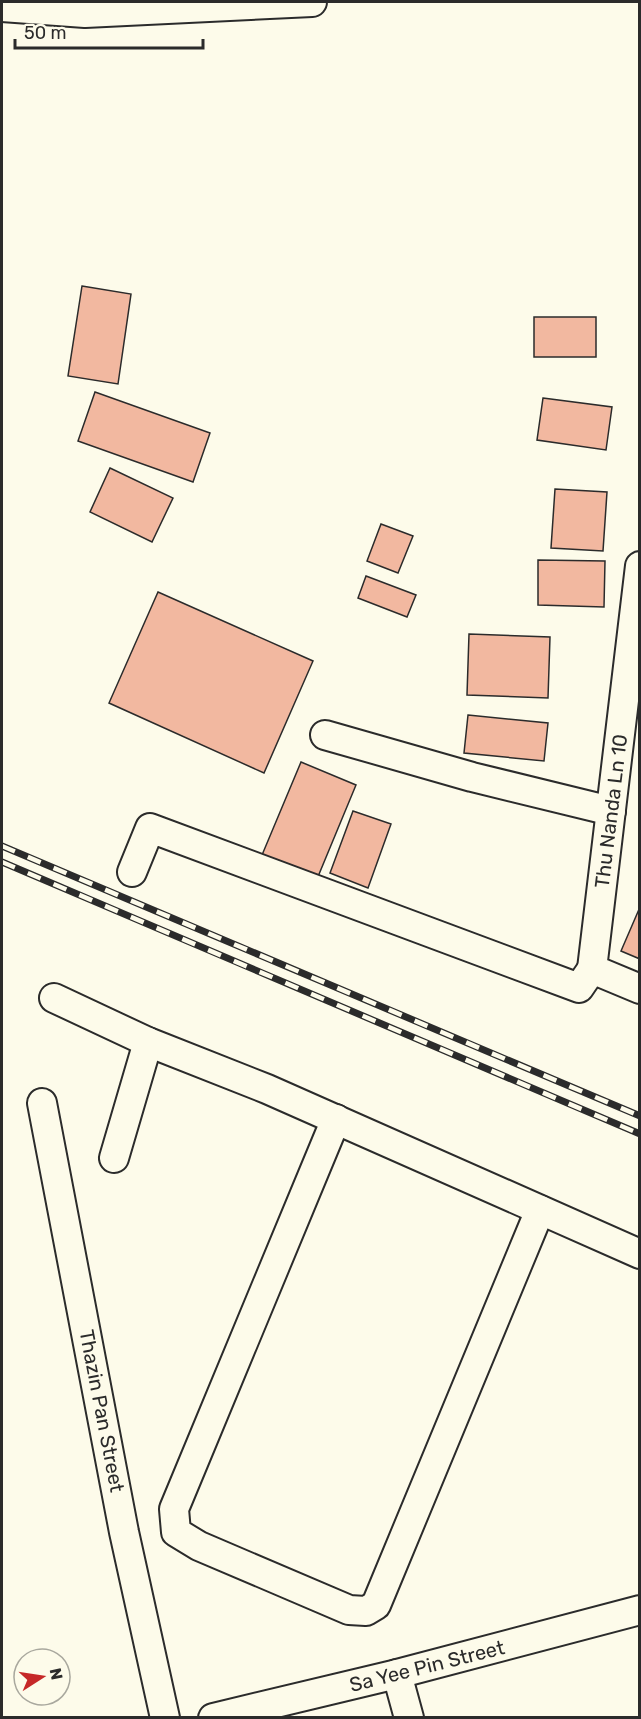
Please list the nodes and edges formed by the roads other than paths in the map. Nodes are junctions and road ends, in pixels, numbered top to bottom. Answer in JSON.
{"nodes":[{"id":1,"x":312,"y":2,"type":"edge"},
{"id":2,"x":2,"y":7,"type":"edge"},
{"id":3,"x":639,"y":566,"type":"edge"},
{"id":4,"x":631,"y":727,"type":"edge"},
{"id":5,"x":325,"y":735,"type":"dead end"},
{"id":6,"x":611,"y":811,"type":"junction"},
{"id":7,"x":132,"y":872,"type":"dead end"},
{"id":8,"x":592,"y":969,"type":"junction"},
{"id":9,"x":639,"y":989,"type":"edge"},
{"id":10,"x":54,"y":998,"type":"dead end"},
{"id":11,"x":148,"y":1042,"type":"junction"},
{"id":12,"x":42,"y":1103,"type":"dead end"},
{"id":13,"x":336,"y":1119,"type":"junction"},
{"id":14,"x":114,"y":1158,"type":"dead end"},
{"id":15,"x":540,"y":1210,"type":"junction"},
{"id":16,"x":639,"y":1254,"type":"edge"},
{"id":17,"x":639,"y":1610,"type":"edge"},
{"id":18,"x":397,"y":1674,"type":"junction"},
{"id":19,"x":165,"y":1718,"type":"edge"},
{"id":20,"x":213,"y":1718,"type":"edge"},
{"id":21,"x":409,"y":1718,"type":"edge"}],
"edges":[{"from":1,"to":2,"type":"street"},
{"from":3,"to":4,"type":"street","name":"Thu Nanda Ln 10"},
{"from":4,"to":6,"type":"street","name":"Thu Nanda Ln 10"},
{"from":5,"to":6,"type":"street"},
{"from":6,"to":8,"type":"street","name":"Thu Nanda Ln 10"},
{"from":7,"to":8,"type":"street"},
{"from":8,"to":9,"type":"street"},
{"from":10,"to":11,"type":"street"},
{"from":11,"to":13,"type":"street"},
{"from":11,"to":14,"type":"street"},
{"from":12,"to":19,"type":"street","name":"Thazin Pan Street"},
{"from":13,"to":15,"type":"street"},
{"from":13,"to":15,"type":"street"},
{"from":15,"to":16,"type":"street"},
{"from":17,"to":18,"type":"street","name":"Sa Yee Pin Street"},
{"from":18,"to":20,"type":"street","name":"Sa Yee Pin Street"},
{"from":18,"to":21,"type":"street"}]}
